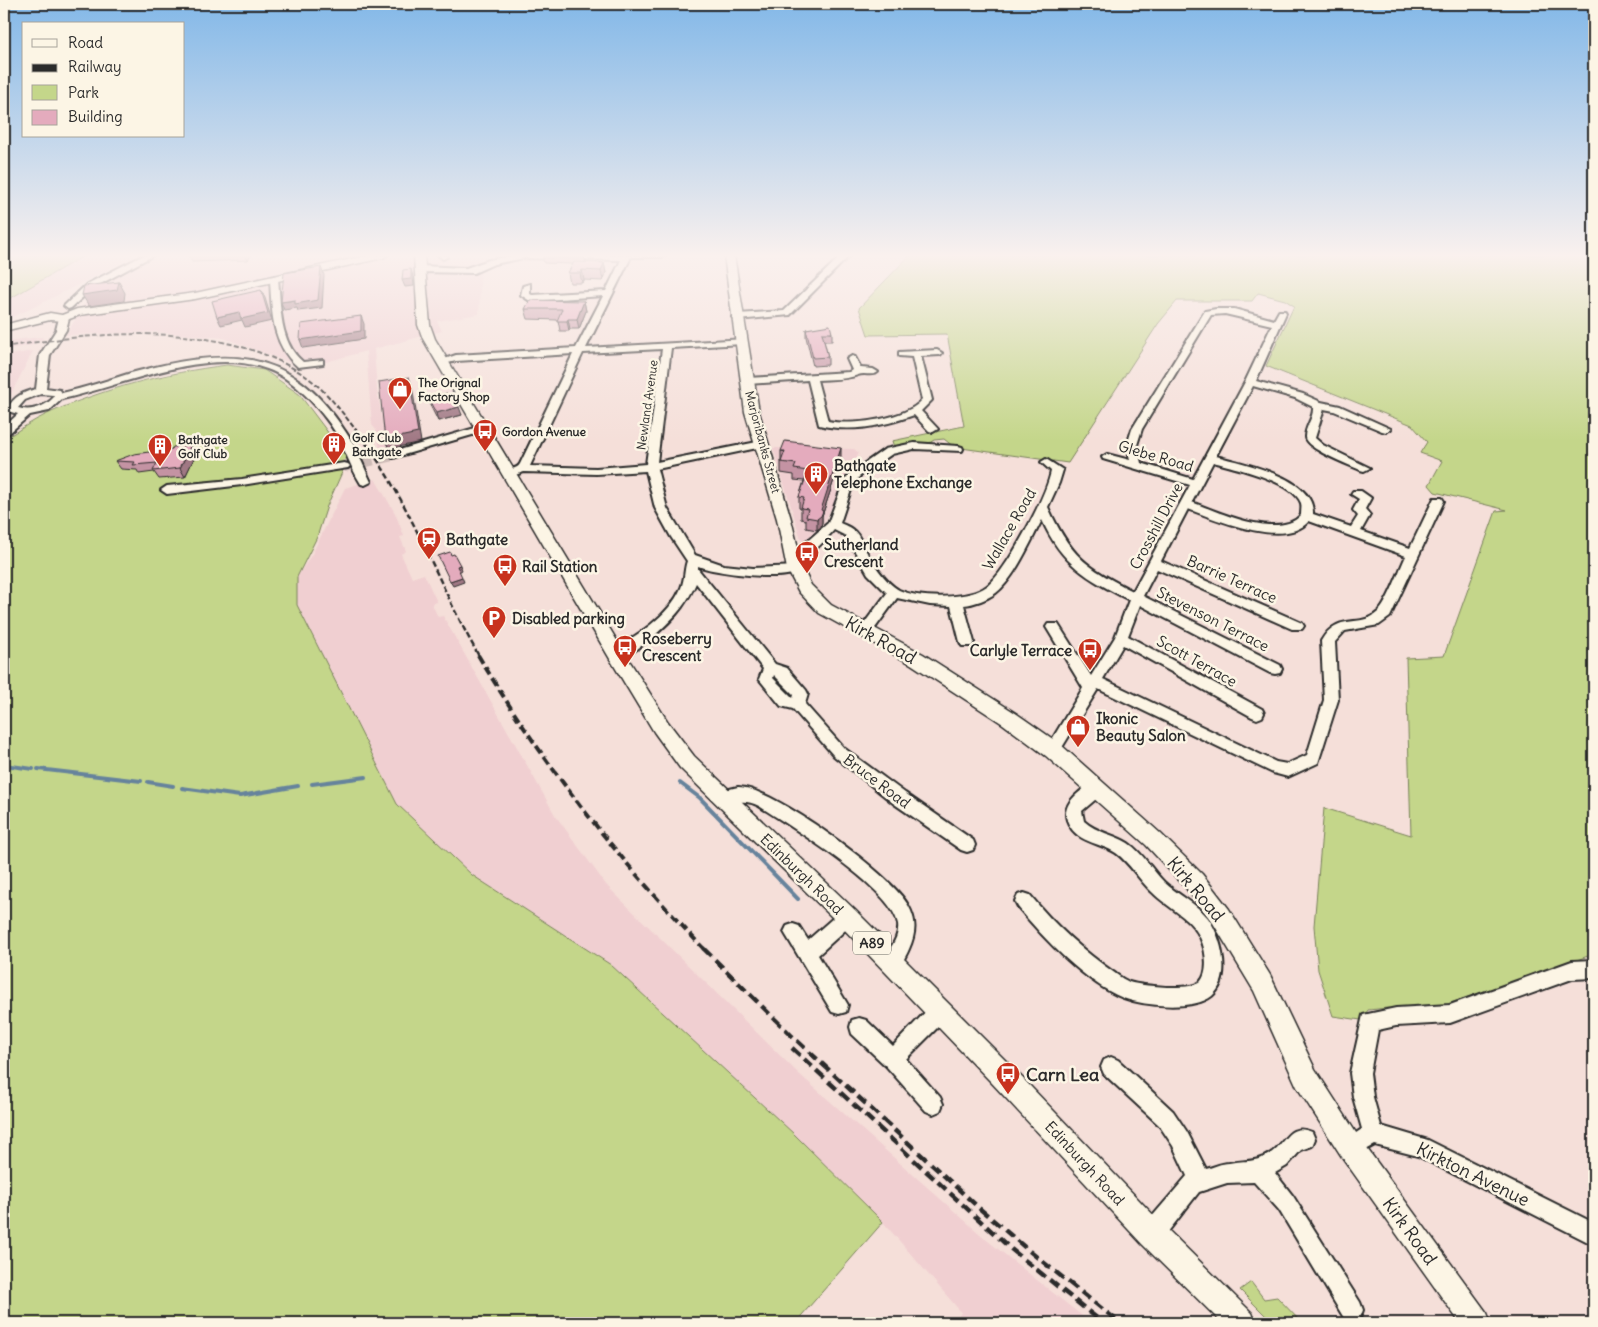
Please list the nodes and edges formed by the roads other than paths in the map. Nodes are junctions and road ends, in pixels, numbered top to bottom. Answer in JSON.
{"nodes":[{"id":1,"x":46,"y":317,"type":"edge"},
{"id":2,"x":53,"y":317,"type":"edge"},
{"id":3,"x":279,"y":317,"type":"edge"},
{"id":4,"x":423,"y":317,"type":"edge"},
{"id":5,"x":597,"y":317,"type":"edge"},
{"id":6,"x":737,"y":317,"type":"edge"},
{"id":7,"x":1206,"y":317,"type":"edge"},
{"id":8,"x":1249,"y":317,"type":"edge"},
{"id":9,"x":1280,"y":317,"type":"edge"},
{"id":10,"x":64,"y":318,"type":"joint"},
{"id":11,"x":1277,"y":324,"type":"junction"},
{"id":12,"x":4,"y":328,"type":"edge"},
{"id":13,"x":743,"y":341,"type":"junction"},
{"id":14,"x":667,"y":346,"type":"junction"},
{"id":15,"x":580,"y":350,"type":"junction"},
{"id":16,"x":937,"y":353,"type":"dead end"},
{"id":17,"x":902,"y":354,"type":"dead end"},
{"id":18,"x":916,"y":354,"type":"junction"},
{"id":19,"x":852,"y":359,"type":"dead end"},
{"id":20,"x":320,"y":362,"type":"dead end"},
{"id":21,"x":444,"y":362,"type":"junction"},
{"id":22,"x":857,"y":371,"type":"junction"},
{"id":23,"x":873,"y":372,"type":"dead end"},
{"id":24,"x":812,"y":378,"type":"junction"},
{"id":25,"x":747,"y":382,"type":"junction"},
{"id":26,"x":1250,"y":382,"type":"junction"},
{"id":27,"x":41,"y":391,"type":"junction"},
{"id":28,"x":59,"y":397,"type":"junction"},
{"id":29,"x":1318,"y":405,"type":"junction"},
{"id":30,"x":26,"y":412,"type":"junction"},
{"id":31,"x":916,"y":412,"type":"junction"},
{"id":32,"x":482,"y":429,"type":"junction"},
{"id":33,"x":934,"y":429,"type":"dead end"},
{"id":34,"x":1386,"y":429,"type":"dead end"},
{"id":35,"x":4,"y":432,"type":"edge"},
{"id":36,"x":762,"y":444,"type":"junction"},
{"id":37,"x":958,"y":449,"type":"dead end"},
{"id":38,"x":393,"y":455,"type":"tunnel mouth"},
{"id":39,"x":1107,"y":457,"type":"dead end"},
{"id":40,"x":1210,"y":457,"type":"junction"},
{"id":41,"x":1046,"y":462,"type":"dead end"},
{"id":42,"x":1136,"y":464,"type":"junction"},
{"id":43,"x":344,"y":466,"type":"tunnel mouth"},
{"id":44,"x":651,"y":467,"type":"junction"},
{"id":45,"x":1364,"y":468,"type":"dead end"},
{"id":46,"x":516,"y":471,"type":"junction"},
{"id":47,"x":365,"y":482,"type":"dead end"},
{"id":48,"x":1196,"y":483,"type":"junction"},
{"id":49,"x":167,"y":490,"type":"dead end"},
{"id":50,"x":1357,"y":494,"type":"dead end"},
{"id":51,"x":1438,"y":501,"type":"dead end"},
{"id":52,"x":1186,"y":504,"type":"junction"},
{"id":53,"x":1043,"y":508,"type":"junction"},
{"id":54,"x":1307,"y":516,"type":"junction"},
{"id":55,"x":832,"y":525,"type":"junction"},
{"id":56,"x":1354,"y":532,"type":"junction"},
{"id":57,"x":1413,"y":554,"type":"junction"},
{"id":58,"x":1154,"y":563,"type":"junction"},
{"id":59,"x":692,"y":564,"type":"junction"},
{"id":60,"x":795,"y":564,"type":"junction"},
{"id":61,"x":894,"y":593,"type":"junction"},
{"id":62,"x":1136,"y":598,"type":"junction"},
{"id":63,"x":956,"y":600,"type":"junction"},
{"id":64,"x":1297,"y":626,"type":"dead end"},
{"id":65,"x":1053,"y":627,"type":"dead end"},
{"id":66,"x":865,"y":632,"type":"junction"},
{"id":67,"x":1120,"y":638,"type":"junction"},
{"id":68,"x":967,"y":642,"type":"dead end"},
{"id":69,"x":616,"y":654,"type":"junction"},
{"id":70,"x":1275,"y":669,"type":"dead end"},
{"id":71,"x":1093,"y":684,"type":"junction"},
{"id":72,"x":1257,"y":713,"type":"dead end"},
{"id":73,"x":1053,"y":750,"type":"junction"},
{"id":74,"x":1097,"y":789,"type":"junction"},
{"id":75,"x":723,"y":797,"type":"junction"},
{"id":76,"x":967,"y":845,"type":"dead end"},
{"id":77,"x":1024,"y":901,"type":"dead end"},
{"id":78,"x":847,"y":917,"type":"junction"},
{"id":79,"x":793,"y":932,"type":"dead end"},
{"id":80,"x":808,"y":953,"type":"junction"},
{"id":81,"x":891,"y":962,"type":"junction"},
{"id":82,"x":1594,"y":969,"type":"edge"},
{"id":83,"x":839,"y":1005,"type":"dead end"},
{"id":84,"x":939,"y":1012,"type":"junction"},
{"id":85,"x":859,"y":1027,"type":"dead end"},
{"id":86,"x":893,"y":1059,"type":"junction"},
{"id":87,"x":1111,"y":1067,"type":"dead end"},
{"id":88,"x":933,"y":1104,"type":"dead end"},
{"id":89,"x":1373,"y":1134,"type":"junction"},
{"id":90,"x":1305,"y":1139,"type":"dead end"},
{"id":91,"x":1351,"y":1148,"type":"junction"},
{"id":92,"x":1259,"y":1171,"type":"junction"},
{"id":93,"x":1201,"y":1181,"type":"junction"},
{"id":94,"x":1152,"y":1234,"type":"junction"},
{"id":95,"x":1594,"y":1234,"type":"edge"},
{"id":96,"x":1352,"y":1310,"type":"dead end"},
{"id":97,"x":1242,"y":1323,"type":"edge"},
{"id":98,"x":1477,"y":1323,"type":"edge"}],
"edges":[{"from":1,"to":12,"type":"main road"},
{"from":2,"to":10,"type":"main road"},
{"from":3,"to":20,"type":"street"},
{"from":4,"to":21,"type":"main road","number":"A89"},
{"from":5,"to":15,"type":"street"},
{"from":6,"to":13,"type":"main road","name":"Marjoribanks Street"},
{"from":7,"to":42,"type":"street"},
{"from":8,"to":11,"type":"street"},
{"from":9,"to":11,"type":"street","name":"Crosshill Drive"},
{"from":10,"to":27,"type":"street"},
{"from":11,"to":26,"type":"street","name":"Crosshill Drive"},
{"from":13,"to":14,"type":"street"},
{"from":13,"to":25,"type":"main road","name":"Marjoribanks Street"},
{"from":14,"to":15,"type":"street"},
{"from":14,"to":44,"type":"street","name":"Newland Avenue"},
{"from":15,"to":21,"type":"street"},
{"from":15,"to":46,"type":"street"},
{"from":16,"to":18,"type":"street"},
{"from":17,"to":18,"type":"street"},
{"from":18,"to":31,"type":"street"},
{"from":19,"to":22,"type":"street"},
{"from":21,"to":32,"type":"main road","name":"Edinburgh Road","number":"A89"},
{"from":22,"to":23,"type":"street"},
{"from":22,"to":24,"type":"street"},
{"from":24,"to":25,"type":"street"},
{"from":24,"to":31,"type":"street"},
{"from":25,"to":36,"type":"main road","name":"Marjoribanks Street"},
{"from":26,"to":29,"type":"street"},
{"from":26,"to":40,"type":"street","name":"Crosshill Drive"},
{"from":27,"to":28,"type":"street"},
{"from":27,"to":30,"type":"street"},
{"from":28,"to":30,"type":"street"},
{"from":28,"to":47,"type":"street"},
{"from":29,"to":34,"type":"street"},
{"from":29,"to":45,"type":"street"},
{"from":30,"to":35,"type":"street"},
{"from":31,"to":33,"type":"street"},
{"from":32,"to":38,"type":"street"},
{"from":32,"to":46,"type":"main road","name":"Edinburgh Road","number":"A89"},
{"from":36,"to":44,"type":"street"},
{"from":36,"to":60,"type":"main road","name":"Marjoribanks Street"},
{"from":37,"to":55,"type":"street"},
{"from":39,"to":42,"type":"street","name":"Glebe Road"},
{"from":40,"to":48,"type":"street","name":"Crosshill Drive"},
{"from":40,"to":54,"type":"street"},
{"from":41,"to":53,"type":"street","name":"Wallace Road"},
{"from":42,"to":48,"type":"street","name":"Glebe Road"},
{"from":43,"to":49,"type":"street"},
{"from":44,"to":46,"type":"street"},
{"from":44,"to":59,"type":"street"},
{"from":46,"to":69,"type":"main road","name":"Edinburgh Road","number":"A89"},
{"from":48,"to":52,"type":"street","name":"Crosshill Drive"},
{"from":50,"to":56,"type":"street"},
{"from":51,"to":57,"type":"street"},
{"from":52,"to":54,"type":"street"},
{"from":52,"to":58,"type":"street","name":"Crosshill Drive"},
{"from":53,"to":62,"type":"street","name":"Stevenson Terrace"},
{"from":53,"to":63,"type":"street","name":"Wallace Road"},
{"from":54,"to":56,"type":"street"},
{"from":55,"to":60,"type":"street"},
{"from":55,"to":61,"type":"street"},
{"from":56,"to":57,"type":"street"},
{"from":57,"to":71,"type":"street"},
{"from":58,"to":62,"type":"street","name":"Crosshill Drive"},
{"from":58,"to":64,"type":"street","name":"Barrie Terrace"},
{"from":59,"to":60,"type":"street"},
{"from":59,"to":69,"type":"street"},
{"from":59,"to":76,"type":"street","name":"Bruce Road"},
{"from":60,"to":66,"type":"main road","name":"Kirk Road"},
{"from":61,"to":63,"type":"street","name":"Wallace Road"},
{"from":61,"to":66,"type":"street"},
{"from":62,"to":67,"type":"street","name":"Crosshill Drive"},
{"from":62,"to":70,"type":"street","name":"Stevenson Terrace"},
{"from":63,"to":68,"type":"street"},
{"from":65,"to":71,"type":"street"},
{"from":66,"to":73,"type":"main road","name":"Kirk Road"},
{"from":67,"to":71,"type":"street","name":"Crosshill Drive"},
{"from":67,"to":72,"type":"street","name":"Scott Terrace"},
{"from":69,"to":75,"type":"main road","name":"Edinburgh Road","number":"A89"},
{"from":71,"to":73,"type":"street","name":"Crosshill Drive"},
{"from":73,"to":74,"type":"main road","name":"Kirk Road"},
{"from":74,"to":77,"type":"street"},
{"from":74,"to":91,"type":"main road","name":"Kirk Road"},
{"from":75,"to":78,"type":"main road","name":"Edinburgh Road","number":"A89"},
{"from":75,"to":81,"type":"street"},
{"from":78,"to":80,"type":"street"},
{"from":78,"to":81,"type":"main road","name":"Edinburgh Road","number":"A89"},
{"from":79,"to":80,"type":"street"},
{"from":80,"to":83,"type":"street"},
{"from":81,"to":84,"type":"main road","name":"Edinburgh Road","number":"A89"},
{"from":82,"to":89,"type":"street"},
{"from":84,"to":86,"type":"street"},
{"from":84,"to":94,"type":"main road","name":"Edinburgh Road","number":"A89"},
{"from":85,"to":86,"type":"street"},
{"from":86,"to":88,"type":"street"},
{"from":87,"to":93,"type":"street"},
{"from":89,"to":91,"type":"street"},
{"from":89,"to":95,"type":"street","name":"Kirkton Avenue"},
{"from":90,"to":92,"type":"street"},
{"from":91,"to":98,"type":"main road","name":"Kirk Road"},
{"from":92,"to":93,"type":"street"},
{"from":92,"to":96,"type":"street"},
{"from":93,"to":94,"type":"street"},
{"from":94,"to":97,"type":"main road","name":"Edinburgh Road","number":"A89"}]}
